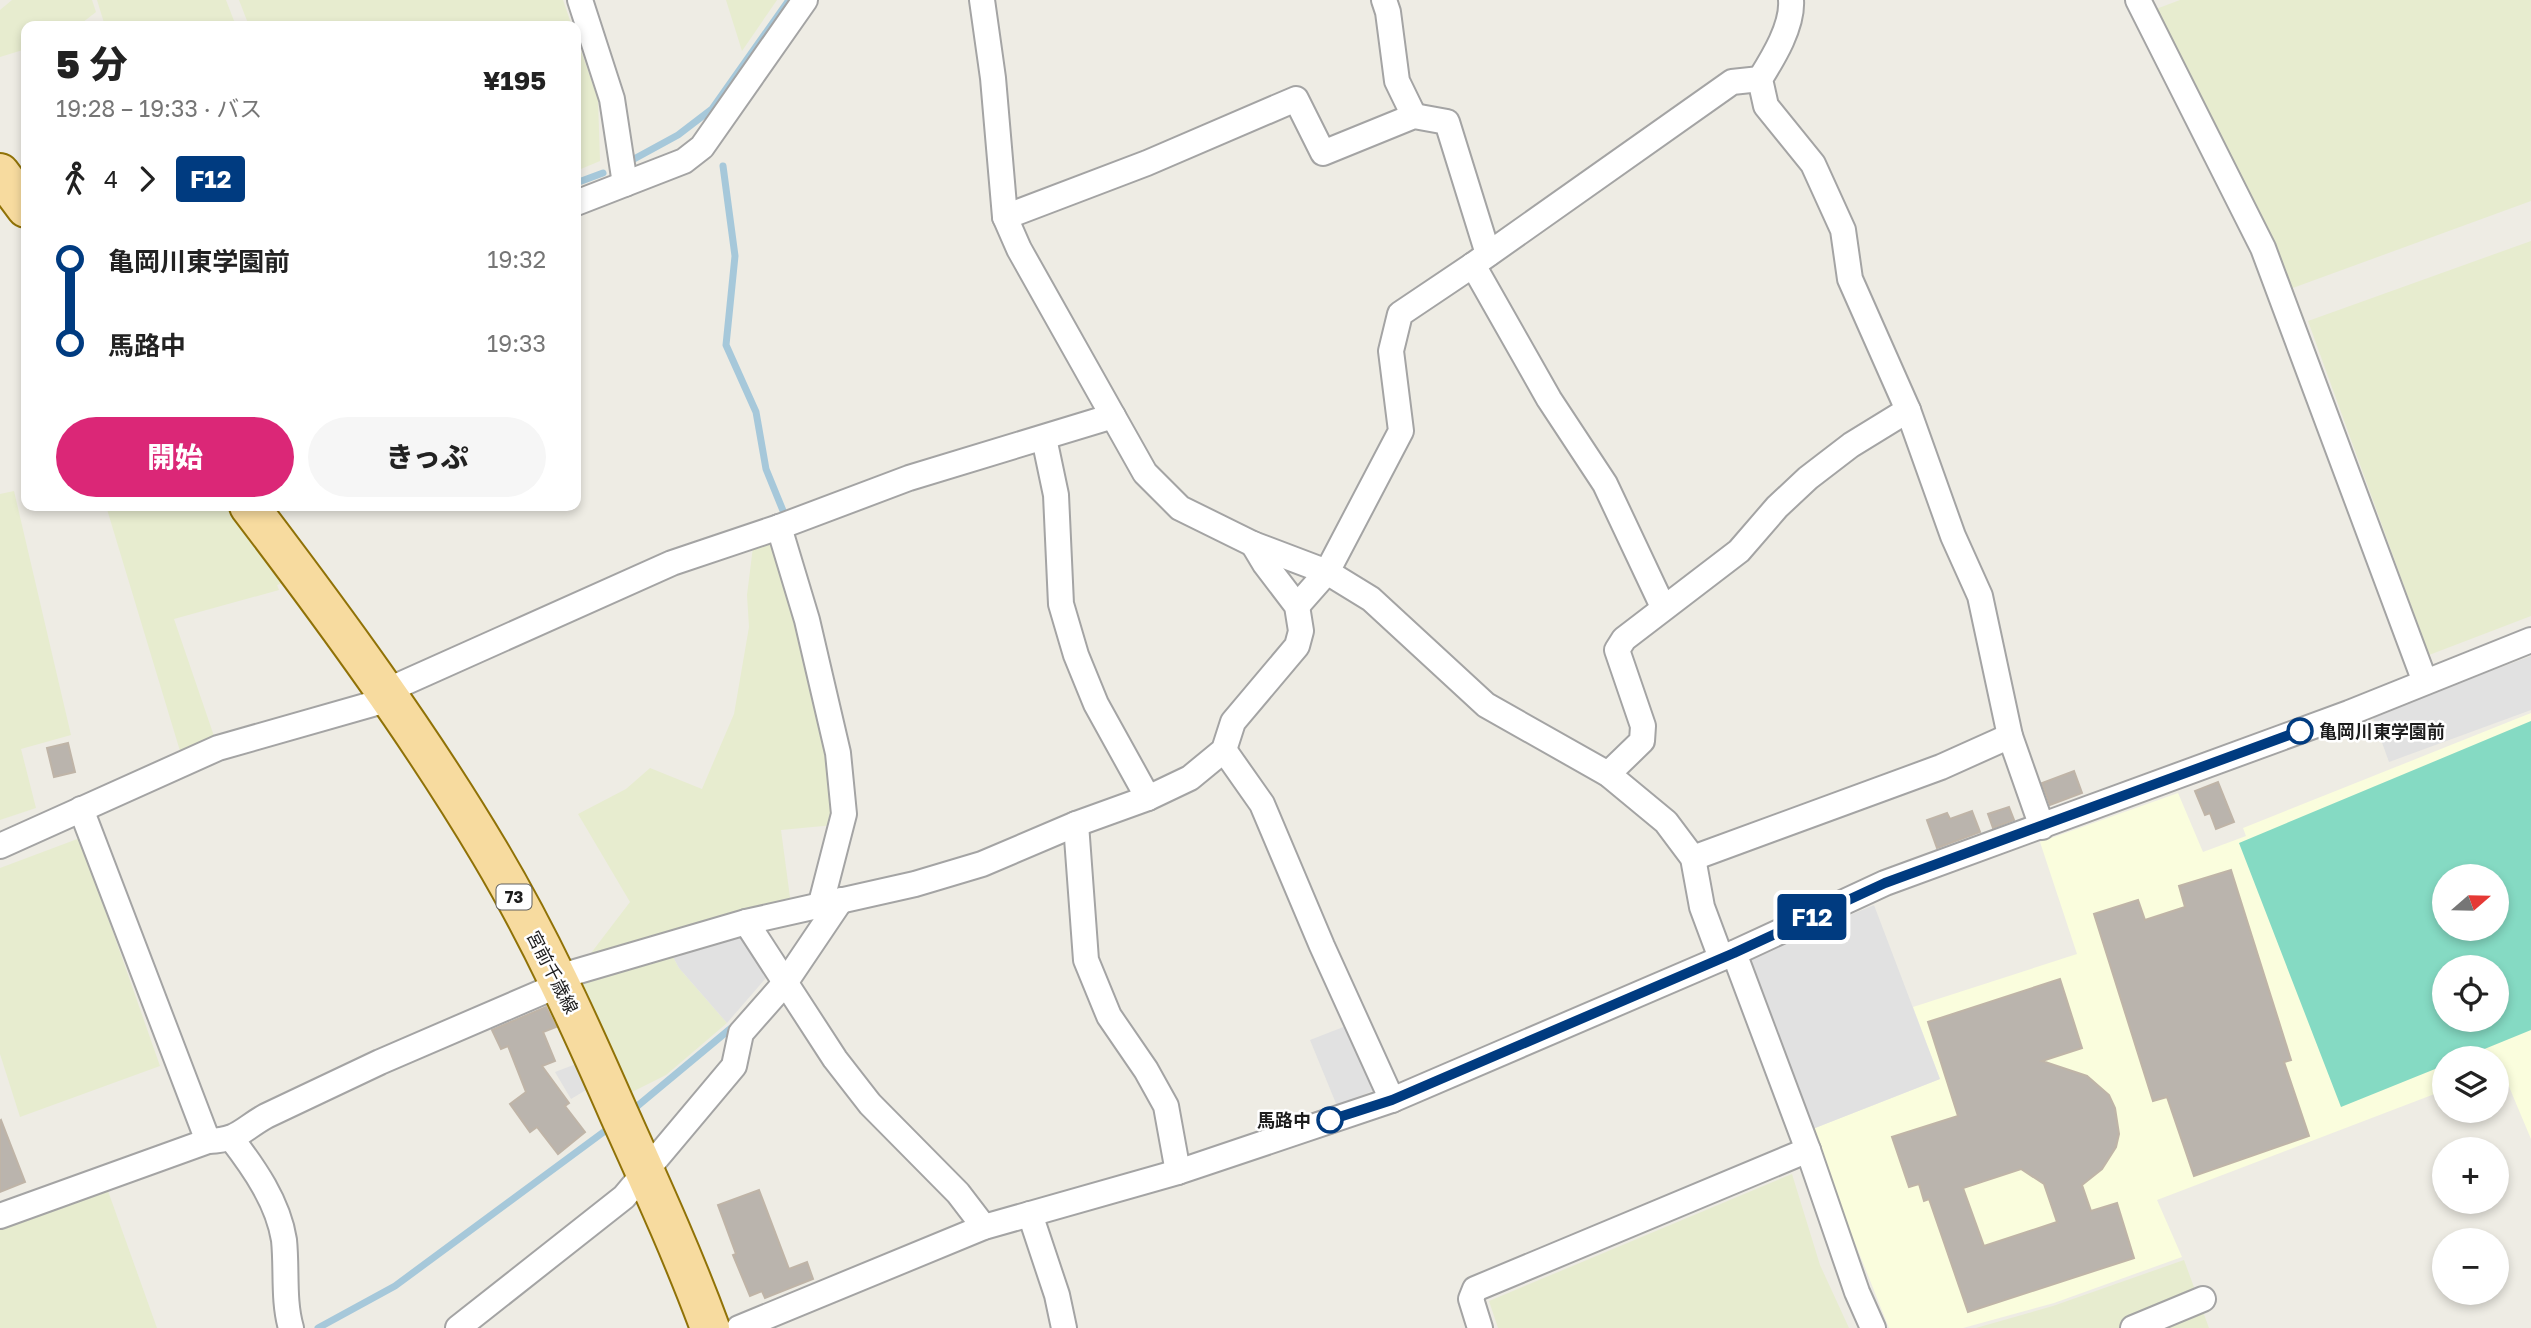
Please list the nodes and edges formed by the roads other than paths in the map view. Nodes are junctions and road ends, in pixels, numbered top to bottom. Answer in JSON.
{"nodes":[{"id":1,"x":580,"y":0,"type":"edge"},
{"id":2,"x":805,"y":0,"type":"edge"},
{"id":3,"x":982,"y":0,"type":"edge"},
{"id":4,"x":1384,"y":0,"type":"edge"},
{"id":5,"x":1791,"y":0,"type":"edge"},
{"id":6,"x":2138,"y":0,"type":"edge"},
{"id":7,"x":1760,"y":79,"type":"junction"},
{"id":8,"x":1414,"y":116,"type":"junction"},
{"id":9,"x":0,"y":173,"type":"edge"},
{"id":10,"x":625,"y":184,"type":"junction"},
{"id":11,"x":21,"y":201,"type":"edge"},
{"id":12,"x":581,"y":202,"type":"edge"},
{"id":13,"x":1005,"y":217,"type":"junction"},
{"id":14,"x":1481,"y":259,"type":"junction"},
{"id":15,"x":1908,"y":410,"type":"junction"},
{"id":16,"x":1113,"y":416,"type":"junction"},
{"id":17,"x":1044,"y":438,"type":"junction"},
{"id":18,"x":253,"y":511,"type":"edge"},
{"id":19,"x":779,"y":527,"type":"junction"},
{"id":20,"x":1253,"y":544,"type":"junction"},
{"id":21,"x":1327,"y":572,"type":"junction"},
{"id":22,"x":1297,"y":606,"type":"junction"},
{"id":23,"x":1663,"y":607,"type":"junction"},
{"id":24,"x":2531,"y":640,"type":"edge"},
{"id":25,"x":2425,"y":682,"type":"junction"},
{"id":26,"x":388,"y":695,"type":"junction"},
{"id":27,"x":2010,"y":736,"type":"junction"},
{"id":28,"x":1224,"y":750,"type":"junction"},
{"id":29,"x":1608,"y":774,"type":"junction"},
{"id":30,"x":1148,"y":798,"type":"junction"},
{"id":31,"x":81,"y":809,"type":"junction"},
{"id":32,"x":1076,"y":824,"type":"junction"},
{"id":33,"x":2042,"y":827,"type":"junction"},
{"id":34,"x":0,"y":846,"type":"edge"},
{"id":35,"x":1693,"y":858,"type":"junction"},
{"id":36,"x":830,"y":903,"type":"junction"},
{"id":37,"x":746,"y":922,"type":"junction"},
{"id":38,"x":1728,"y":955,"type":"junction"},
{"id":39,"x":560,"y":981,"type":"junction"},
{"id":40,"x":785,"y":983,"type":"junction"},
{"id":41,"x":1392,"y":1100,"type":"junction"},
{"id":42,"x":220,"y":1140,"type":"junction"},
{"id":43,"x":1808,"y":1150,"type":"junction"},
{"id":44,"x":645,"y":1171,"type":"junction"},
{"id":45,"x":1178,"y":1172,"type":"junction"},
{"id":46,"x":1030,"y":1214,"type":"junction"},
{"id":47,"x":0,"y":1216,"type":"edge"},
{"id":48,"x":984,"y":1227,"type":"junction"},
{"id":49,"x":2203,"y":1299,"type":"dead end"},
{"id":50,"x":465,"y":1326,"type":"edge"},
{"id":51,"x":291,"y":1328,"type":"edge"},
{"id":52,"x":710,"y":1328,"type":"edge"},
{"id":53,"x":739,"y":1328,"type":"edge"},
{"id":54,"x":1064,"y":1328,"type":"edge"},
{"id":55,"x":1480,"y":1328,"type":"edge"},
{"id":56,"x":1873,"y":1328,"type":"edge"},
{"id":57,"x":2133,"y":1328,"type":"edge"}],
"edges":[{"from":1,"to":10,"type":"street"},
{"from":2,"to":10,"type":"street"},
{"from":3,"to":13,"type":"street"},
{"from":4,"to":8,"type":"street"},
{"from":5,"to":7,"type":"street"},
{"from":6,"to":25,"type":"street"},
{"from":7,"to":14,"type":"street"},
{"from":7,"to":15,"type":"street"},
{"from":8,"to":13,"type":"street"},
{"from":8,"to":14,"type":"street"},
{"from":9,"to":11,"type":"main road"},
{"from":10,"to":12,"type":"street"},
{"from":13,"to":16,"type":"street"},
{"from":14,"to":21,"type":"street"},
{"from":14,"to":23,"type":"street"},
{"from":15,"to":23,"type":"street"},
{"from":15,"to":27,"type":"street"},
{"from":16,"to":17,"type":"street"},
{"from":16,"to":20,"type":"street"},
{"from":17,"to":19,"type":"street"},
{"from":17,"to":30,"type":"street"},
{"from":18,"to":26,"type":"main road","name":"宮前千歳線","number":"73"},
{"from":19,"to":26,"type":"street"},
{"from":19,"to":36,"type":"street"},
{"from":20,"to":21,"type":"street"},
{"from":20,"to":22,"type":"street"},
{"from":21,"to":22,"type":"street"},
{"from":21,"to":29,"type":"street"},
{"from":22,"to":28,"type":"street"},
{"from":23,"to":29,"type":"street"},
{"from":24,"to":25,"type":"street"},
{"from":25,"to":33,"type":"street"},
{"from":26,"to":31,"type":"street"},
{"from":26,"to":39,"type":"main road","name":"宮前千歳線","number":"73"},
{"from":27,"to":33,"type":"street"},
{"from":27,"to":35,"type":"street"},
{"from":28,"to":30,"type":"street"},
{"from":28,"to":41,"type":"street"},
{"from":29,"to":35,"type":"street"},
{"from":30,"to":32,"type":"street"},
{"from":31,"to":34,"type":"street"},
{"from":31,"to":42,"type":"street"},
{"from":32,"to":36,"type":"street"},
{"from":32,"to":45,"type":"street"},
{"from":33,"to":38,"type":"street"},
{"from":35,"to":38,"type":"street"},
{"from":36,"to":37,"type":"street"},
{"from":36,"to":40,"type":"street"},
{"from":37,"to":39,"type":"street"},
{"from":37,"to":40,"type":"street"},
{"from":38,"to":41,"type":"street"},
{"from":38,"to":43,"type":"street"},
{"from":39,"to":42,"type":"street"},
{"from":39,"to":44,"type":"main road","name":"宮前千歳線","number":"73"},
{"from":40,"to":44,"type":"street"},
{"from":40,"to":48,"type":"street"},
{"from":41,"to":45,"type":"street"},
{"from":42,"to":47,"type":"street"},
{"from":42,"to":51,"type":"street"},
{"from":43,"to":55,"type":"street"},
{"from":43,"to":56,"type":"street"},
{"from":44,"to":50,"type":"street"},
{"from":44,"to":52,"type":"main road","name":"宮前千歳線","number":"73"},
{"from":45,"to":46,"type":"street"},
{"from":46,"to":48,"type":"street"},
{"from":46,"to":54,"type":"street"},
{"from":48,"to":53,"type":"street"},
{"from":49,"to":57,"type":"street"}]}
